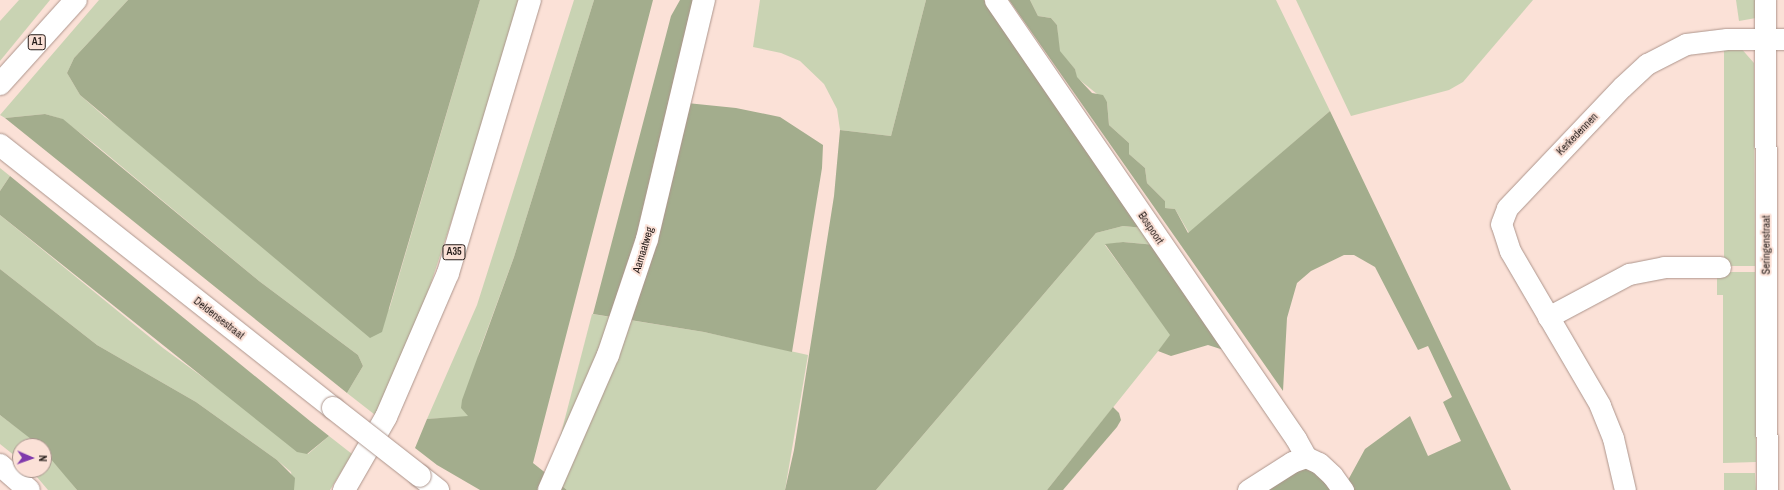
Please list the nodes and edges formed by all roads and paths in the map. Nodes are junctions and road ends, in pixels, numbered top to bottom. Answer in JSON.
{"nodes":[{"id":1,"x":76,"y":0,"type":"edge"},
{"id":2,"x":530,"y":0,"type":"edge"},
{"id":3,"x":704,"y":0,"type":"edge"},
{"id":4,"x":994,"y":0,"type":"edge"},
{"id":5,"x":1765,"y":0,"type":"edge"},
{"id":6,"x":1775,"y":39,"type":"edge"},
{"id":7,"x":0,"y":84,"type":"edge"},
{"id":8,"x":6,"y":150,"type":"edge"},
{"id":9,"x":1775,"y":213,"type":"edge"},
{"id":10,"x":1720,"y":267,"type":"dead end"},
{"id":11,"x":1548,"y":317,"type":"junction"},
{"id":12,"x":1775,"y":410,"type":"edge"},
{"id":13,"x":1306,"y":458,"type":"junction"},
{"id":14,"x":0,"y":465,"type":"edge"},
{"id":15,"x":29,"y":490,"type":"edge"},
{"id":16,"x":344,"y":490,"type":"edge"},
{"id":17,"x":438,"y":490,"type":"edge"},
{"id":18,"x":549,"y":490,"type":"edge"},
{"id":19,"x":1248,"y":490,"type":"edge"},
{"id":20,"x":1343,"y":490,"type":"edge"},
{"id":21,"x":1625,"y":490,"type":"edge"},
{"id":22,"x":1766,"y":490,"type":"edge"}],
"edges":[{"from":1,"to":7,"type":"main road","number":"A1"},
{"from":2,"to":16,"type":"main road","number":"A35"},
{"from":3,"to":18,"type":"main road","name":"Aamaatweg"},
{"from":4,"to":13,"type":"street","name":"Bospoort"},
{"from":5,"to":6,"type":"street","name":"Seringenstraat"},
{"from":6,"to":9,"type":"street","name":"Seringenstraat"},
{"from":6,"to":11,"type":"street","name":"Kerkedennen"},
{"from":8,"to":17,"type":"main road","name":"Deldensestraat","bridge":true},
{"from":9,"to":12,"type":"street","name":"Seringenstraat"},
{"from":10,"to":11,"type":"street"},
{"from":11,"to":21,"type":"street","name":"Kerkedennen"},
{"from":12,"to":22,"type":"street","name":"Seringenstraat"},
{"from":13,"to":19,"type":"street"},
{"from":13,"to":20,"type":"street"},
{"from":14,"to":15,"type":"main road"}]}
